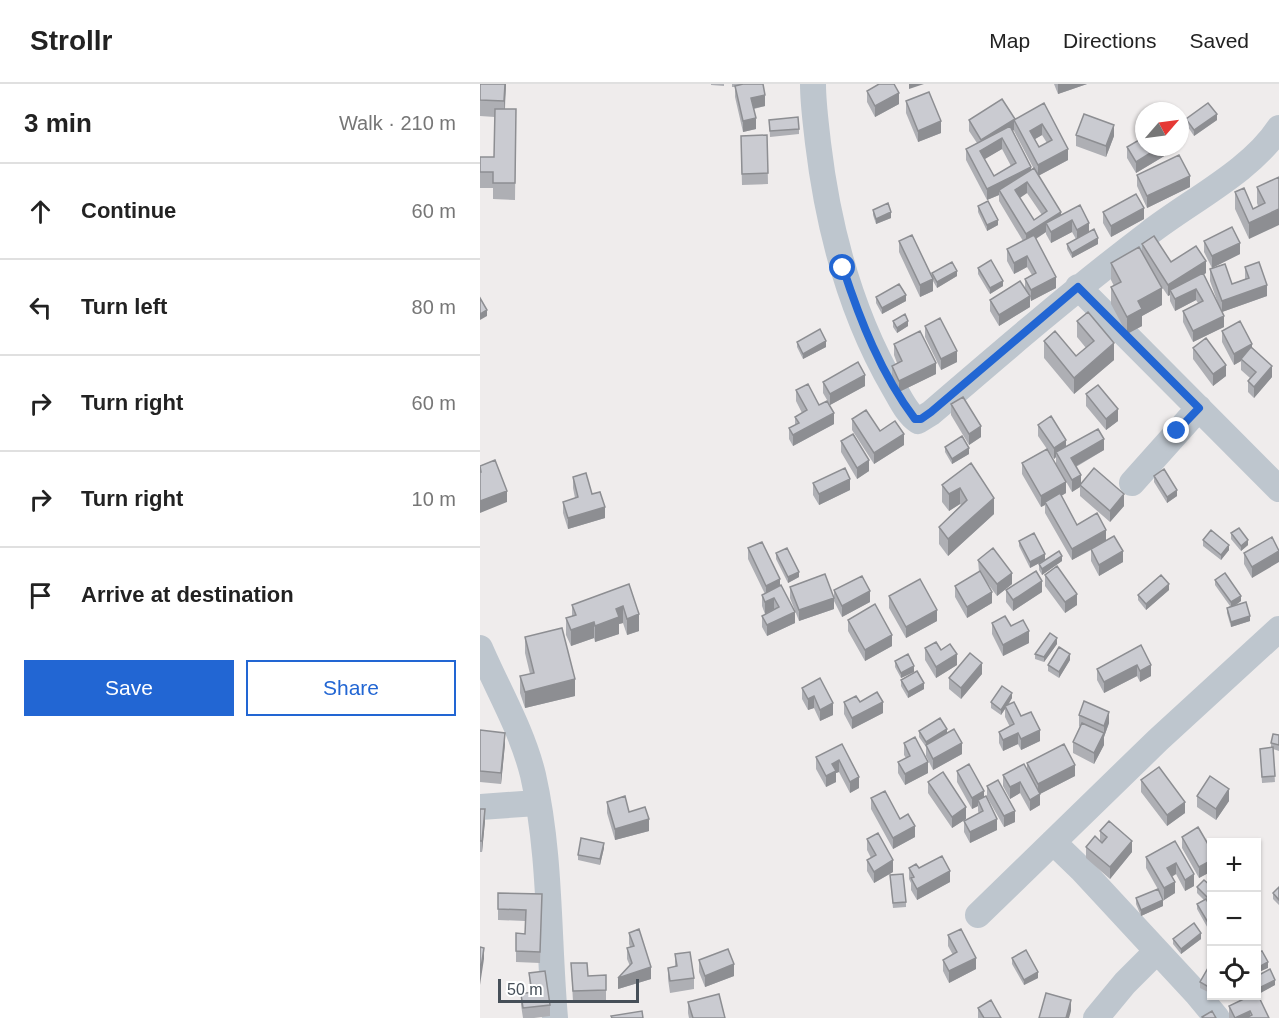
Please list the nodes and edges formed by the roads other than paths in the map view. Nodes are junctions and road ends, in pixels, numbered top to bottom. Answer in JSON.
{"nodes":[{"id":1,"x":813,"y":84,"type":"edge"},
{"id":2,"x":1279,"y":128,"type":"edge"},
{"id":3,"x":1078,"y":287,"type":"junction"},
{"id":4,"x":1199,"y":408,"type":"junction"},
{"id":5,"x":1132,"y":483,"type":"dead end"},
{"id":6,"x":1279,"y":489,"type":"edge"},
{"id":7,"x":1279,"y":629,"type":"edge"},
{"id":8,"x":480,"y":648,"type":"edge"},
{"id":9,"x":537,"y":803,"type":"junction"},
{"id":10,"x":480,"y":807,"type":"edge"},
{"id":11,"x":1053,"y":842,"type":"junction"},
{"id":12,"x":978,"y":915,"type":"dead end"},
{"id":13,"x":1157,"y":951,"type":"junction"},
{"id":14,"x":555,"y":1018,"type":"edge"},
{"id":15,"x":1096,"y":1018,"type":"edge"},
{"id":16,"x":1217,"y":1018,"type":"edge"}],
"edges":[{"from":1,"to":3,"type":"street"},
{"from":2,"to":3,"type":"street"},
{"from":3,"to":4,"type":"street"},
{"from":4,"to":5,"type":"street"},
{"from":4,"to":6,"type":"street"},
{"from":7,"to":11,"type":"street"},
{"from":8,"to":9,"type":"street"},
{"from":9,"to":10,"type":"street"},
{"from":9,"to":14,"type":"street"},
{"from":11,"to":12,"type":"street"},
{"from":11,"to":13,"type":"street"},
{"from":13,"to":15,"type":"street"},
{"from":13,"to":16,"type":"street"}]}
